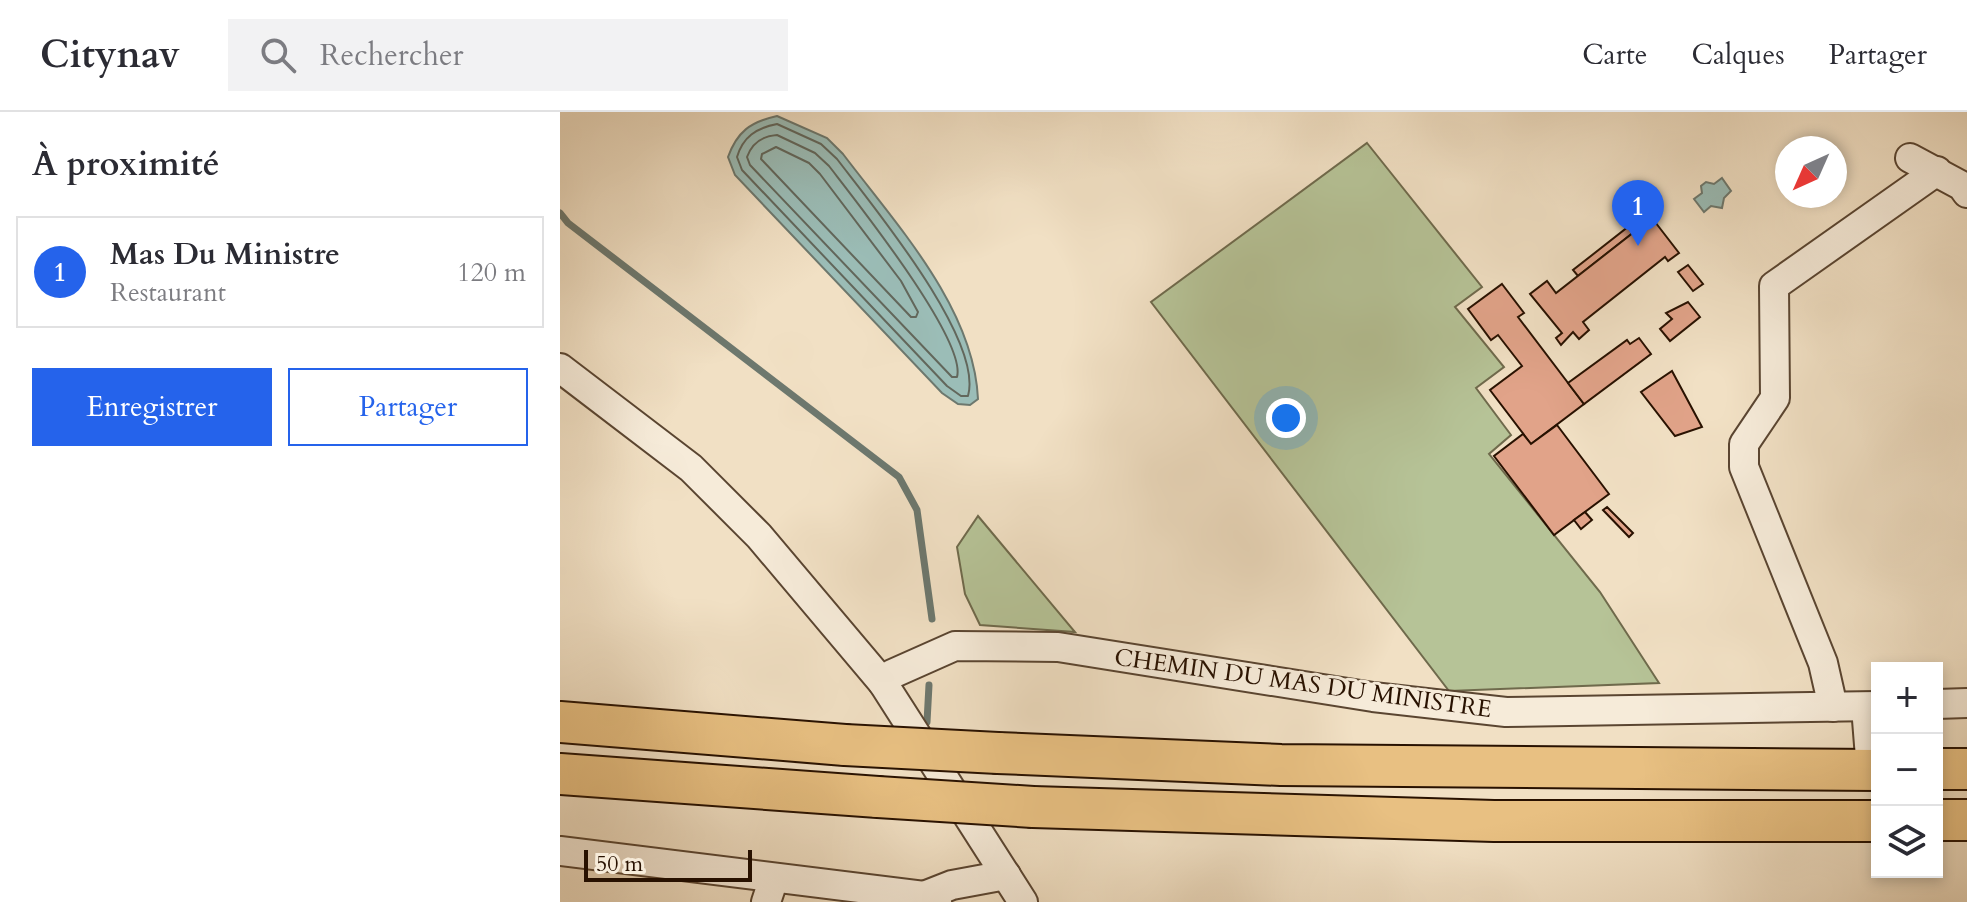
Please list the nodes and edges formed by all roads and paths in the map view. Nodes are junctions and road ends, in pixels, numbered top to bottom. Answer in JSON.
{"nodes":[{"id":1,"x":1910,"y":158,"type":"dead end"},
{"id":2,"x":1937,"y":171,"type":"junction"},
{"id":3,"x":1967,"y":193,"type":"edge"},
{"id":4,"x":560,"y":368,"type":"edge"},
{"id":5,"x":883,"y":683,"type":"junction"},
{"id":6,"x":1967,"y":703,"type":"edge"},
{"id":7,"x":1943,"y":704,"type":"edge"},
{"id":8,"x":1871,"y":706,"type":"edge"},
{"id":9,"x":1833,"y":707,"type":"junction"},
{"id":10,"x":560,"y":722,"type":"edge"},
{"id":11,"x":1943,"y":769,"type":"edge"},
{"id":12,"x":1967,"y":769,"type":"edge"},
{"id":13,"x":1871,"y":770,"type":"edge"},
{"id":14,"x":560,"y":774,"type":"edge"},
{"id":15,"x":1943,"y":820,"type":"edge"},
{"id":16,"x":1967,"y":820,"type":"edge"},
{"id":17,"x":1871,"y":821,"type":"edge"},
{"id":18,"x":560,"y":851,"type":"edge"},
{"id":19,"x":770,"y":890,"type":"edge"},
{"id":20,"x":1018,"y":894,"type":"edge"},
{"id":21,"x":931,"y":899,"type":"edge"}],
"edges":[{"from":1,"to":2,"type":"street"},
{"from":2,"to":3,"type":"street"},
{"from":2,"to":9,"type":"street"},
{"from":4,"to":5,"type":"street"},
{"from":5,"to":9,"type":"street","name":"CHEMIN DU MAS DU MINISTRE"},
{"from":5,"to":20,"type":"street"},
{"from":6,"to":7,"type":"street"},
{"from":8,"to":9,"type":"street","name":"CHEMIN DU MAS DU MINISTRE"},
{"from":10,"to":13,"type":"highway","bridge":true},
{"from":11,"to":12,"type":"highway"},
{"from":14,"to":17,"type":"highway","bridge":true},
{"from":15,"to":16,"type":"highway"},
{"from":18,"to":19,"type":"street"},
{"from":19,"to":21,"type":"street"},
{"from":20,"to":21,"type":"street"}]}
